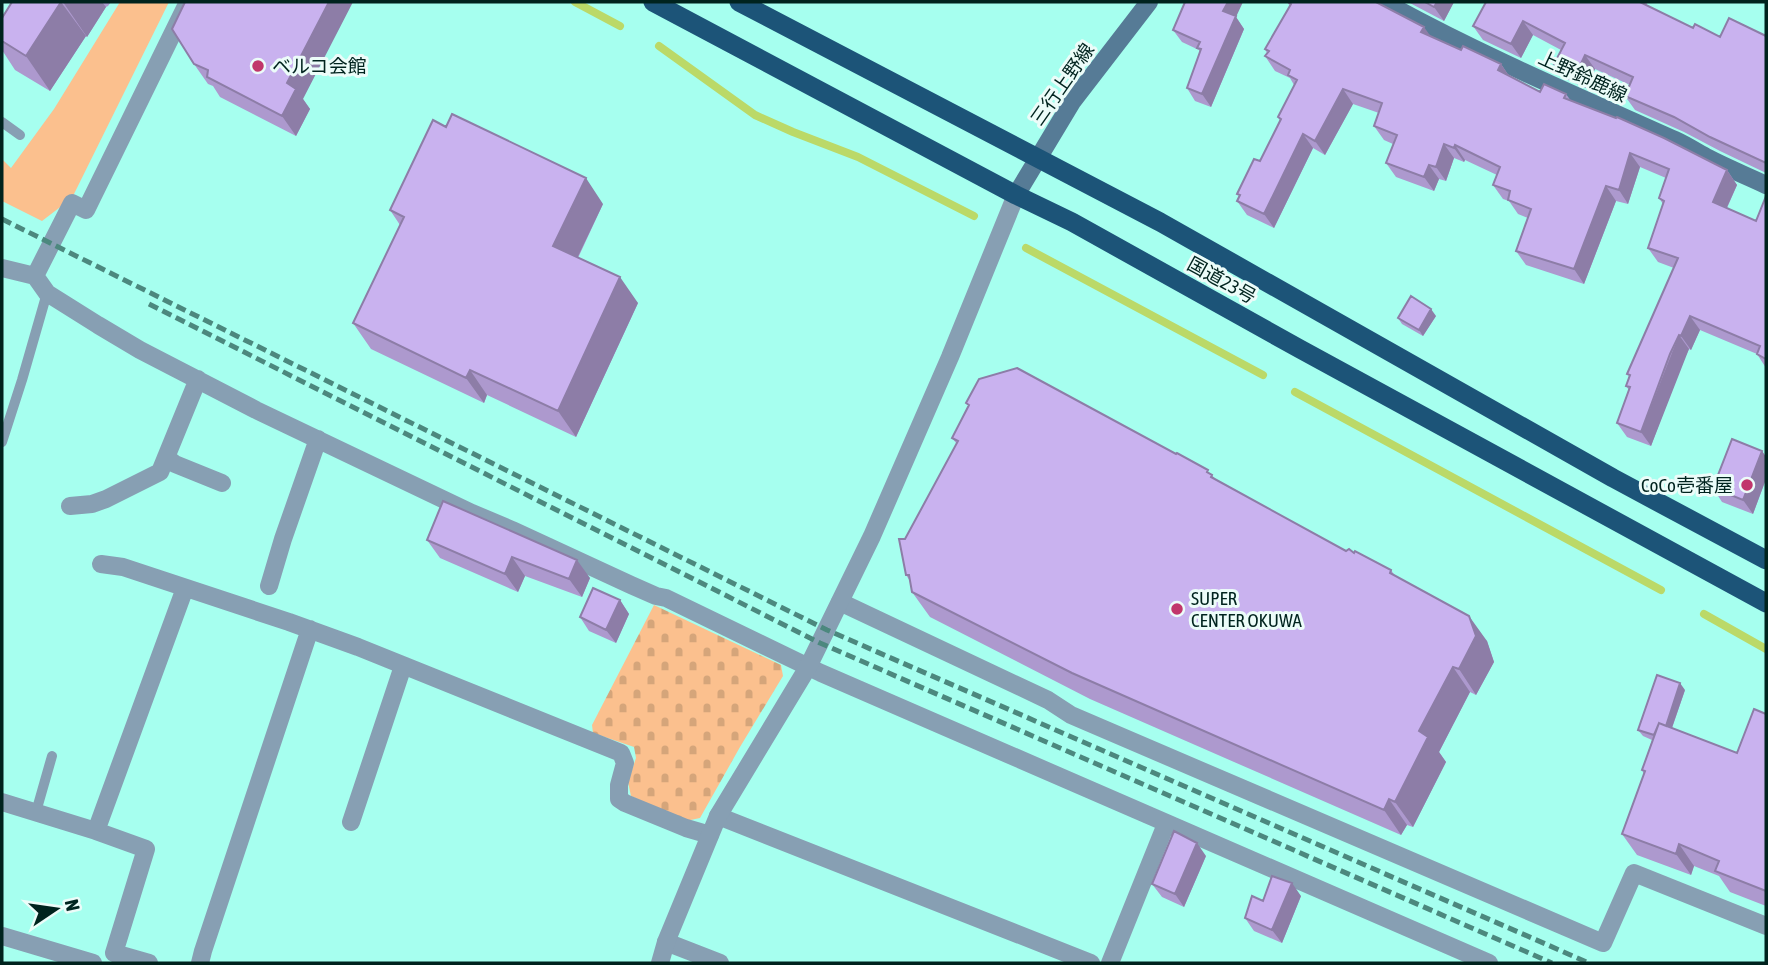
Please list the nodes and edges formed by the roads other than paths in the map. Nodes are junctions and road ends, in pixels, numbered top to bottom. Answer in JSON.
{"nodes":[{"id":1,"x":188,"y":2,"type":"edge"},
{"id":2,"x":653,"y":2,"type":"edge"},
{"id":3,"x":739,"y":2,"type":"edge"},
{"id":4,"x":1149,"y":2,"type":"edge"},
{"id":5,"x":1384,"y":2,"type":"edge"},
{"id":6,"x":2,"y":122,"type":"edge"},
{"id":7,"x":20,"y":135,"type":"dead end"},
{"id":8,"x":1037,"y":158,"type":"junction"},
{"id":9,"x":1766,"y":186,"type":"edge"},
{"id":10,"x":1016,"y":195,"type":"junction"},
{"id":11,"x":2,"y":268,"type":"edge"},
{"id":12,"x":35,"y":276,"type":"junction"},
{"id":13,"x":47,"y":293,"type":"junction"},
{"id":14,"x":198,"y":379,"type":"junction"},
{"id":15,"x":318,"y":439,"type":"junction"},
{"id":16,"x":2,"y":442,"type":"edge"},
{"id":17,"x":166,"y":457,"type":"junction"},
{"id":18,"x":222,"y":482,"type":"dead end"},
{"id":19,"x":70,"y":506,"type":"dead end"},
{"id":20,"x":1766,"y":560,"type":"edge"},
{"id":21,"x":101,"y":564,"type":"dead end"},
{"id":22,"x":269,"y":586,"type":"dead end"},
{"id":23,"x":185,"y":588,"type":"junction"},
{"id":24,"x":840,"y":602,"type":"junction"},
{"id":25,"x":1766,"y":603,"type":"edge"},
{"id":26,"x":310,"y":629,"type":"junction"},
{"id":27,"x":403,"y":666,"type":"junction"},
{"id":28,"x":808,"y":667,"type":"junction"},
{"id":29,"x":52,"y":756,"type":"dead end"},
{"id":30,"x":2,"y":802,"type":"edge"},
{"id":31,"x":36,"y":812,"type":"junction"},
{"id":32,"x":719,"y":816,"type":"junction"},
{"id":33,"x":351,"y":822,"type":"dead end"},
{"id":34,"x":1166,"y":824,"type":"junction"},
{"id":35,"x":96,"y":831,"type":"junction"},
{"id":36,"x":710,"y":835,"type":"junction"},
{"id":37,"x":1766,"y":926,"type":"edge"},
{"id":38,"x":2,"y":936,"type":"edge"},
{"id":39,"x":666,"y":942,"type":"junction"},
{"id":40,"x":114,"y":953,"type":"junction"},
{"id":41,"x":94,"y":963,"type":"edge"},
{"id":42,"x":149,"y":963,"type":"edge"},
{"id":43,"x":200,"y":963,"type":"edge"},
{"id":44,"x":660,"y":963,"type":"edge"},
{"id":45,"x":720,"y":963,"type":"edge"},
{"id":46,"x":1091,"y":963,"type":"edge"},
{"id":47,"x":1110,"y":963,"type":"edge"},
{"id":48,"x":1489,"y":963,"type":"edge"}],
"edges":[{"from":1,"to":12,"type":"street"},
{"from":2,"to":10,"type":"highway","name":"国道23号"},
{"from":3,"to":8,"type":"highway","name":"国道23号"},
{"from":4,"to":8,"type":"main road","name":"三行上野線"},
{"from":5,"to":9,"type":"main road","name":"上野鈴鹿線"},
{"from":6,"to":7,"type":"lane"},
{"from":8,"to":10,"type":"main road","name":"三行上野線"},
{"from":8,"to":20,"type":"highway","name":"国道23号"},
{"from":10,"to":24,"type":"street"},
{"from":10,"to":25,"type":"highway","name":"国道23号"},
{"from":11,"to":12,"type":"street"},
{"from":12,"to":13,"type":"street"},
{"from":13,"to":14,"type":"street"},
{"from":13,"to":16,"type":"lane"},
{"from":14,"to":15,"type":"street"},
{"from":14,"to":17,"type":"street"},
{"from":15,"to":22,"type":"street"},
{"from":15,"to":28,"type":"street"},
{"from":17,"to":18,"type":"street"},
{"from":17,"to":19,"type":"street"},
{"from":21,"to":23,"type":"street"},
{"from":23,"to":26,"type":"street"},
{"from":23,"to":35,"type":"street"},
{"from":24,"to":28,"type":"street"},
{"from":24,"to":37,"type":"street"},
{"from":26,"to":27,"type":"street"},
{"from":26,"to":43,"type":"street"},
{"from":27,"to":33,"type":"street"},
{"from":27,"to":36,"type":"street"},
{"from":28,"to":32,"type":"street"},
{"from":28,"to":34,"type":"street"},
{"from":29,"to":31,"type":"lane"},
{"from":30,"to":31,"type":"street"},
{"from":31,"to":35,"type":"street"},
{"from":32,"to":36,"type":"street"},
{"from":32,"to":46,"type":"street"},
{"from":34,"to":47,"type":"street"},
{"from":34,"to":48,"type":"street"},
{"from":35,"to":40,"type":"street"},
{"from":36,"to":39,"type":"street"},
{"from":38,"to":41,"type":"street"},
{"from":39,"to":44,"type":"street"},
{"from":39,"to":45,"type":"street"},
{"from":40,"to":41,"type":"street"},
{"from":40,"to":42,"type":"street"}]}
